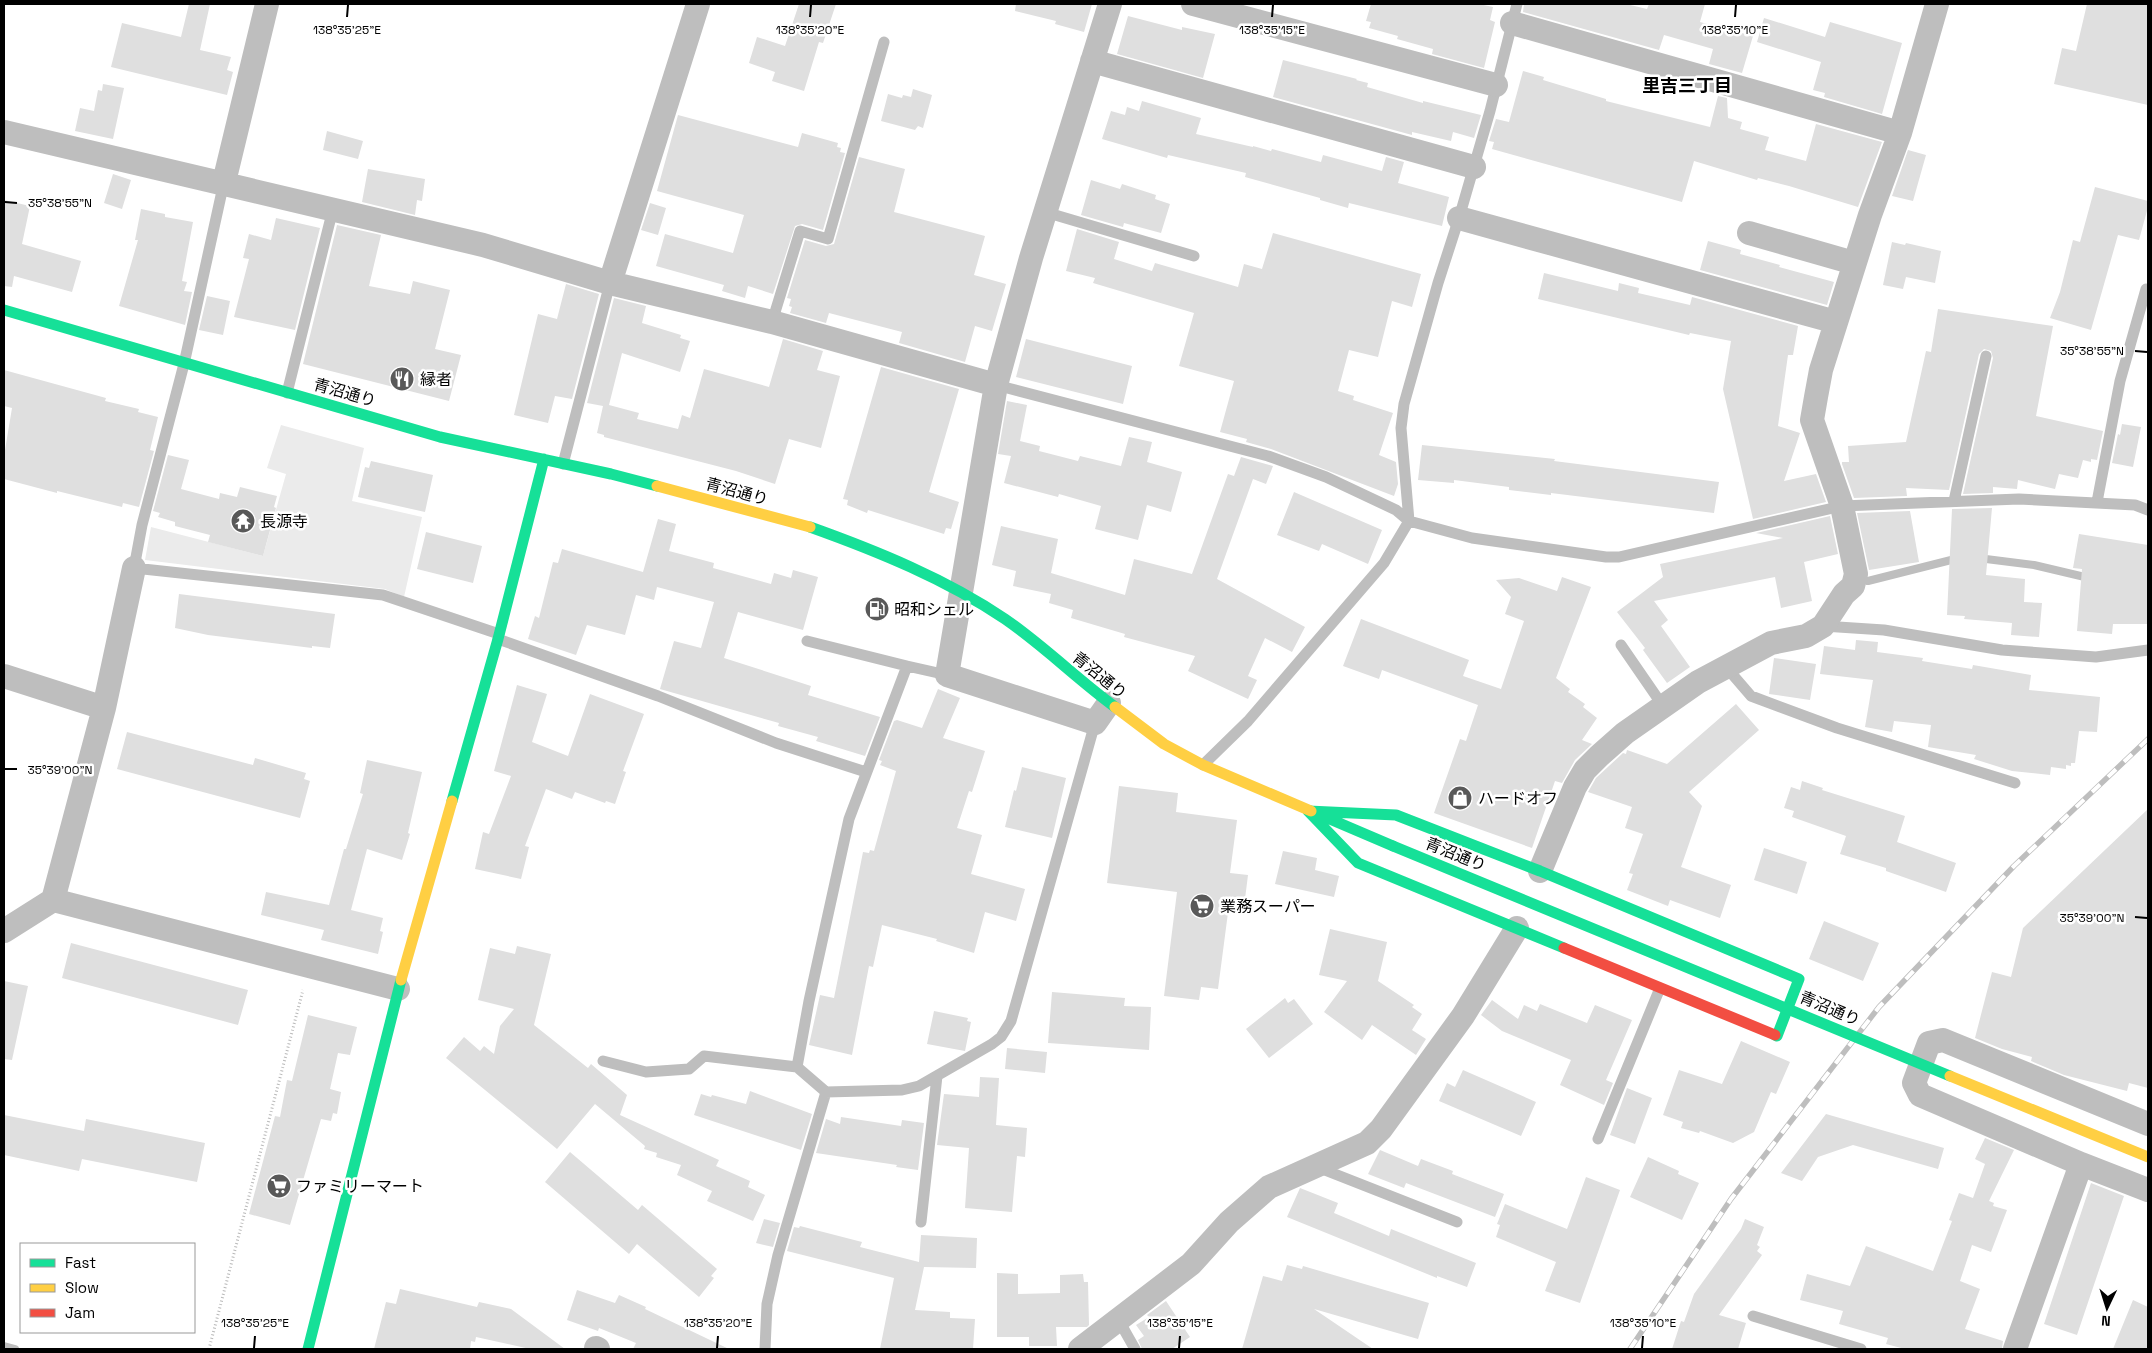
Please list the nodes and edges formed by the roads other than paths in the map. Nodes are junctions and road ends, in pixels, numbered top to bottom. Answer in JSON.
{"nodes":[{"id":1,"x":267,"y":4,"type":"edge"},
{"id":2,"x":698,"y":4,"type":"edge"},
{"id":3,"x":1110,"y":4,"type":"edge"},
{"id":4,"x":1193,"y":4,"type":"edge"},
{"id":5,"x":1937,"y":4,"type":"edge"},
{"id":6,"x":1515,"y":13,"type":"edge"},
{"id":7,"x":884,"y":42,"type":"dead end"},
{"id":8,"x":1092,"y":61,"type":"junction"},
{"id":9,"x":1496,"y":85,"type":"junction"},
{"id":10,"x":4,"y":132,"type":"edge"},
{"id":11,"x":1900,"y":133,"type":"junction"},
{"id":12,"x":1474,"y":167,"type":"junction"},
{"id":13,"x":224,"y":182,"type":"junction"},
{"id":14,"x":333,"y":209,"type":"junction"},
{"id":15,"x":1045,"y":212,"type":"junction"},
{"id":16,"x":1459,"y":218,"type":"junction"},
{"id":17,"x":1749,"y":233,"type":"dead end"},
{"id":18,"x":1194,"y":256,"type":"dead end"},
{"id":19,"x":1854,"y":263,"type":"junction"},
{"id":20,"x":610,"y":282,"type":"junction"},
{"id":21,"x":2148,"y":290,"type":"edge"},
{"id":22,"x":4,"y":310,"type":"edge"},
{"id":23,"x":772,"y":322,"type":"junction"},
{"id":24,"x":1836,"y":322,"type":"junction"},
{"id":25,"x":1986,"y":356,"type":"dead end"},
{"id":26,"x":184,"y":364,"type":"junction"},
{"id":27,"x":996,"y":385,"type":"junction"},
{"id":28,"x":287,"y":392,"type":"junction"},
{"id":29,"x":544,"y":459,"type":"junction"},
{"id":30,"x":563,"y":464,"type":"junction"},
{"id":31,"x":1954,"y":501,"type":"junction"},
{"id":32,"x":2097,"y":502,"type":"junction"},
{"id":33,"x":1842,"y":506,"type":"junction"},
{"id":34,"x":2148,"y":510,"type":"edge"},
{"id":35,"x":1409,"y":521,"type":"junction"},
{"id":36,"x":134,"y":568,"type":"junction"},
{"id":37,"x":960,"y":592,"type":"junction"},
{"id":38,"x":1823,"y":626,"type":"junction"},
{"id":39,"x":498,"y":637,"type":"junction"},
{"id":40,"x":807,"y":641,"type":"dead end"},
{"id":41,"x":1621,"y":645,"type":"dead end"},
{"id":42,"x":2148,"y":650,"type":"edge"},
{"id":43,"x":907,"y":666,"type":"junction"},
{"id":44,"x":1726,"y":667,"type":"junction"},
{"id":45,"x":947,"y":674,"type":"junction"},
{"id":46,"x":4,"y":676,"type":"edge"},
{"id":47,"x":1109,"y":703,"type":"junction"},
{"id":48,"x":1664,"y":706,"type":"junction"},
{"id":49,"x":104,"y":708,"type":"junction"},
{"id":50,"x":1095,"y":723,"type":"junction"},
{"id":51,"x":1203,"y":765,"type":"junction"},
{"id":52,"x":866,"y":772,"type":"junction"},
{"id":53,"x":2016,"y":783,"type":"dead end"},
{"id":54,"x":1308,"y":811,"type":"junction"},
{"id":55,"x":1540,"y":871,"type":"junction"},
{"id":56,"x":53,"y":900,"type":"junction"},
{"id":57,"x":1517,"y":928,"type":"junction"},
{"id":58,"x":4,"y":931,"type":"edge"},
{"id":59,"x":1660,"y":988,"type":"junction"},
{"id":60,"x":398,"y":989,"type":"junction"},
{"id":61,"x":603,"y":1061,"type":"dead end"},
{"id":62,"x":797,"y":1067,"type":"junction"},
{"id":63,"x":937,"y":1076,"type":"junction"},
{"id":64,"x":826,"y":1092,"type":"junction"},
{"id":65,"x":2148,"y":1124,"type":"edge"},
{"id":66,"x":1598,"y":1139,"type":"dead end"},
{"id":67,"x":2148,"y":1157,"type":"edge"},
{"id":68,"x":2081,"y":1164,"type":"junction"},
{"id":69,"x":1316,"y":1166,"type":"junction"},
{"id":70,"x":2148,"y":1190,"type":"edge"},
{"id":71,"x":921,"y":1222,"type":"dead end"},
{"id":72,"x":1457,"y":1222,"type":"dead end"},
{"id":73,"x":1753,"y":1316,"type":"dead end"},
{"id":74,"x":1118,"y":1319,"type":"junction"},
{"id":75,"x":308,"y":1349,"type":"edge"},
{"id":76,"x":765,"y":1349,"type":"edge"},
{"id":77,"x":1080,"y":1349,"type":"edge"},
{"id":78,"x":1135,"y":1349,"type":"edge"},
{"id":79,"x":1861,"y":1349,"type":"edge"},
{"id":80,"x":2015,"y":1349,"type":"edge"}],
"edges":[{"from":1,"to":13,"type":"street"},
{"from":2,"to":20,"type":"street"},
{"from":3,"to":8,"type":"street"},
{"from":4,"to":9,"type":"street"},
{"from":5,"to":11,"type":"street"},
{"from":6,"to":9,"type":"lane"},
{"from":6,"to":11,"type":"street"},
{"from":7,"to":23,"type":"lane"},
{"from":8,"to":12,"type":"street"},
{"from":8,"to":15,"type":"street"},
{"from":9,"to":12,"type":"lane"},
{"from":10,"to":13,"type":"street"},
{"from":11,"to":19,"type":"street"},
{"from":12,"to":16,"type":"lane"},
{"from":13,"to":14,"type":"street"},
{"from":13,"to":26,"type":"lane"},
{"from":14,"to":20,"type":"street"},
{"from":14,"to":28,"type":"lane"},
{"from":15,"to":18,"type":"lane"},
{"from":15,"to":27,"type":"street"},
{"from":16,"to":24,"type":"street"},
{"from":16,"to":35,"type":"lane"},
{"from":17,"to":19,"type":"street"},
{"from":19,"to":24,"type":"street"},
{"from":20,"to":23,"type":"street"},
{"from":20,"to":30,"type":"lane"},
{"from":21,"to":32,"type":"lane"},
{"from":22,"to":26,"type":"street","name":"青沼通り"},
{"from":23,"to":27,"type":"street"},
{"from":24,"to":33,"type":"street"},
{"from":25,"to":31,"type":"lane"},
{"from":26,"to":28,"type":"street","name":"青沼通り"},
{"from":26,"to":36,"type":"lane"},
{"from":27,"to":35,"type":"lane"},
{"from":27,"to":37,"type":"street"},
{"from":28,"to":29,"type":"street","name":"青沼通り"},
{"from":29,"to":30,"type":"street","name":"青沼通り"},
{"from":29,"to":39,"type":"street"},
{"from":30,"to":37,"type":"street","name":"青沼通り"},
{"from":31,"to":32,"type":"lane"},
{"from":31,"to":33,"type":"lane"},
{"from":32,"to":34,"type":"lane"},
{"from":33,"to":35,"type":"lane"},
{"from":33,"to":38,"type":"street"},
{"from":35,"to":51,"type":"lane"},
{"from":36,"to":39,"type":"lane"},
{"from":36,"to":49,"type":"street"},
{"from":37,"to":45,"type":"street"},
{"from":37,"to":47,"type":"street","name":"青沼通り"},
{"from":38,"to":42,"type":"lane"},
{"from":38,"to":44,"type":"street"},
{"from":39,"to":52,"type":"lane"},
{"from":39,"to":60,"type":"street"},
{"from":40,"to":43,"type":"lane"},
{"from":41,"to":48,"type":"lane"},
{"from":43,"to":45,"type":"lane"},
{"from":43,"to":52,"type":"lane"},
{"from":44,"to":48,"type":"street"},
{"from":44,"to":53,"type":"lane"},
{"from":45,"to":50,"type":"street"},
{"from":46,"to":49,"type":"street"},
{"from":47,"to":50,"type":"street"},
{"from":47,"to":51,"type":"street","name":"青沼通り"},
{"from":48,"to":55,"type":"street"},
{"from":49,"to":56,"type":"street"},
{"from":50,"to":63,"type":"lane"},
{"from":51,"to":54,"type":"street","name":"青沼通り"},
{"from":52,"to":62,"type":"lane"},
{"from":54,"to":55,"type":"street"},
{"from":54,"to":57,"type":"street"},
{"from":54,"to":67,"type":"street","name":"青沼通り","bridge":true},
{"from":55,"to":59,"type":"street"},
{"from":56,"to":58,"type":"street"},
{"from":56,"to":60,"type":"street"},
{"from":57,"to":59,"type":"street"},
{"from":57,"to":69,"type":"street"},
{"from":59,"to":66,"type":"lane"},
{"from":60,"to":75,"type":"street"},
{"from":61,"to":62,"type":"lane"},
{"from":62,"to":64,"type":"lane"},
{"from":63,"to":64,"type":"lane"},
{"from":63,"to":71,"type":"lane"},
{"from":64,"to":76,"type":"lane"},
{"from":65,"to":68,"type":"street"},
{"from":68,"to":70,"type":"street"},
{"from":68,"to":80,"type":"street"},
{"from":69,"to":72,"type":"lane"},
{"from":69,"to":74,"type":"street"},
{"from":73,"to":79,"type":"lane"},
{"from":74,"to":77,"type":"street"},
{"from":74,"to":78,"type":"lane"}]}
